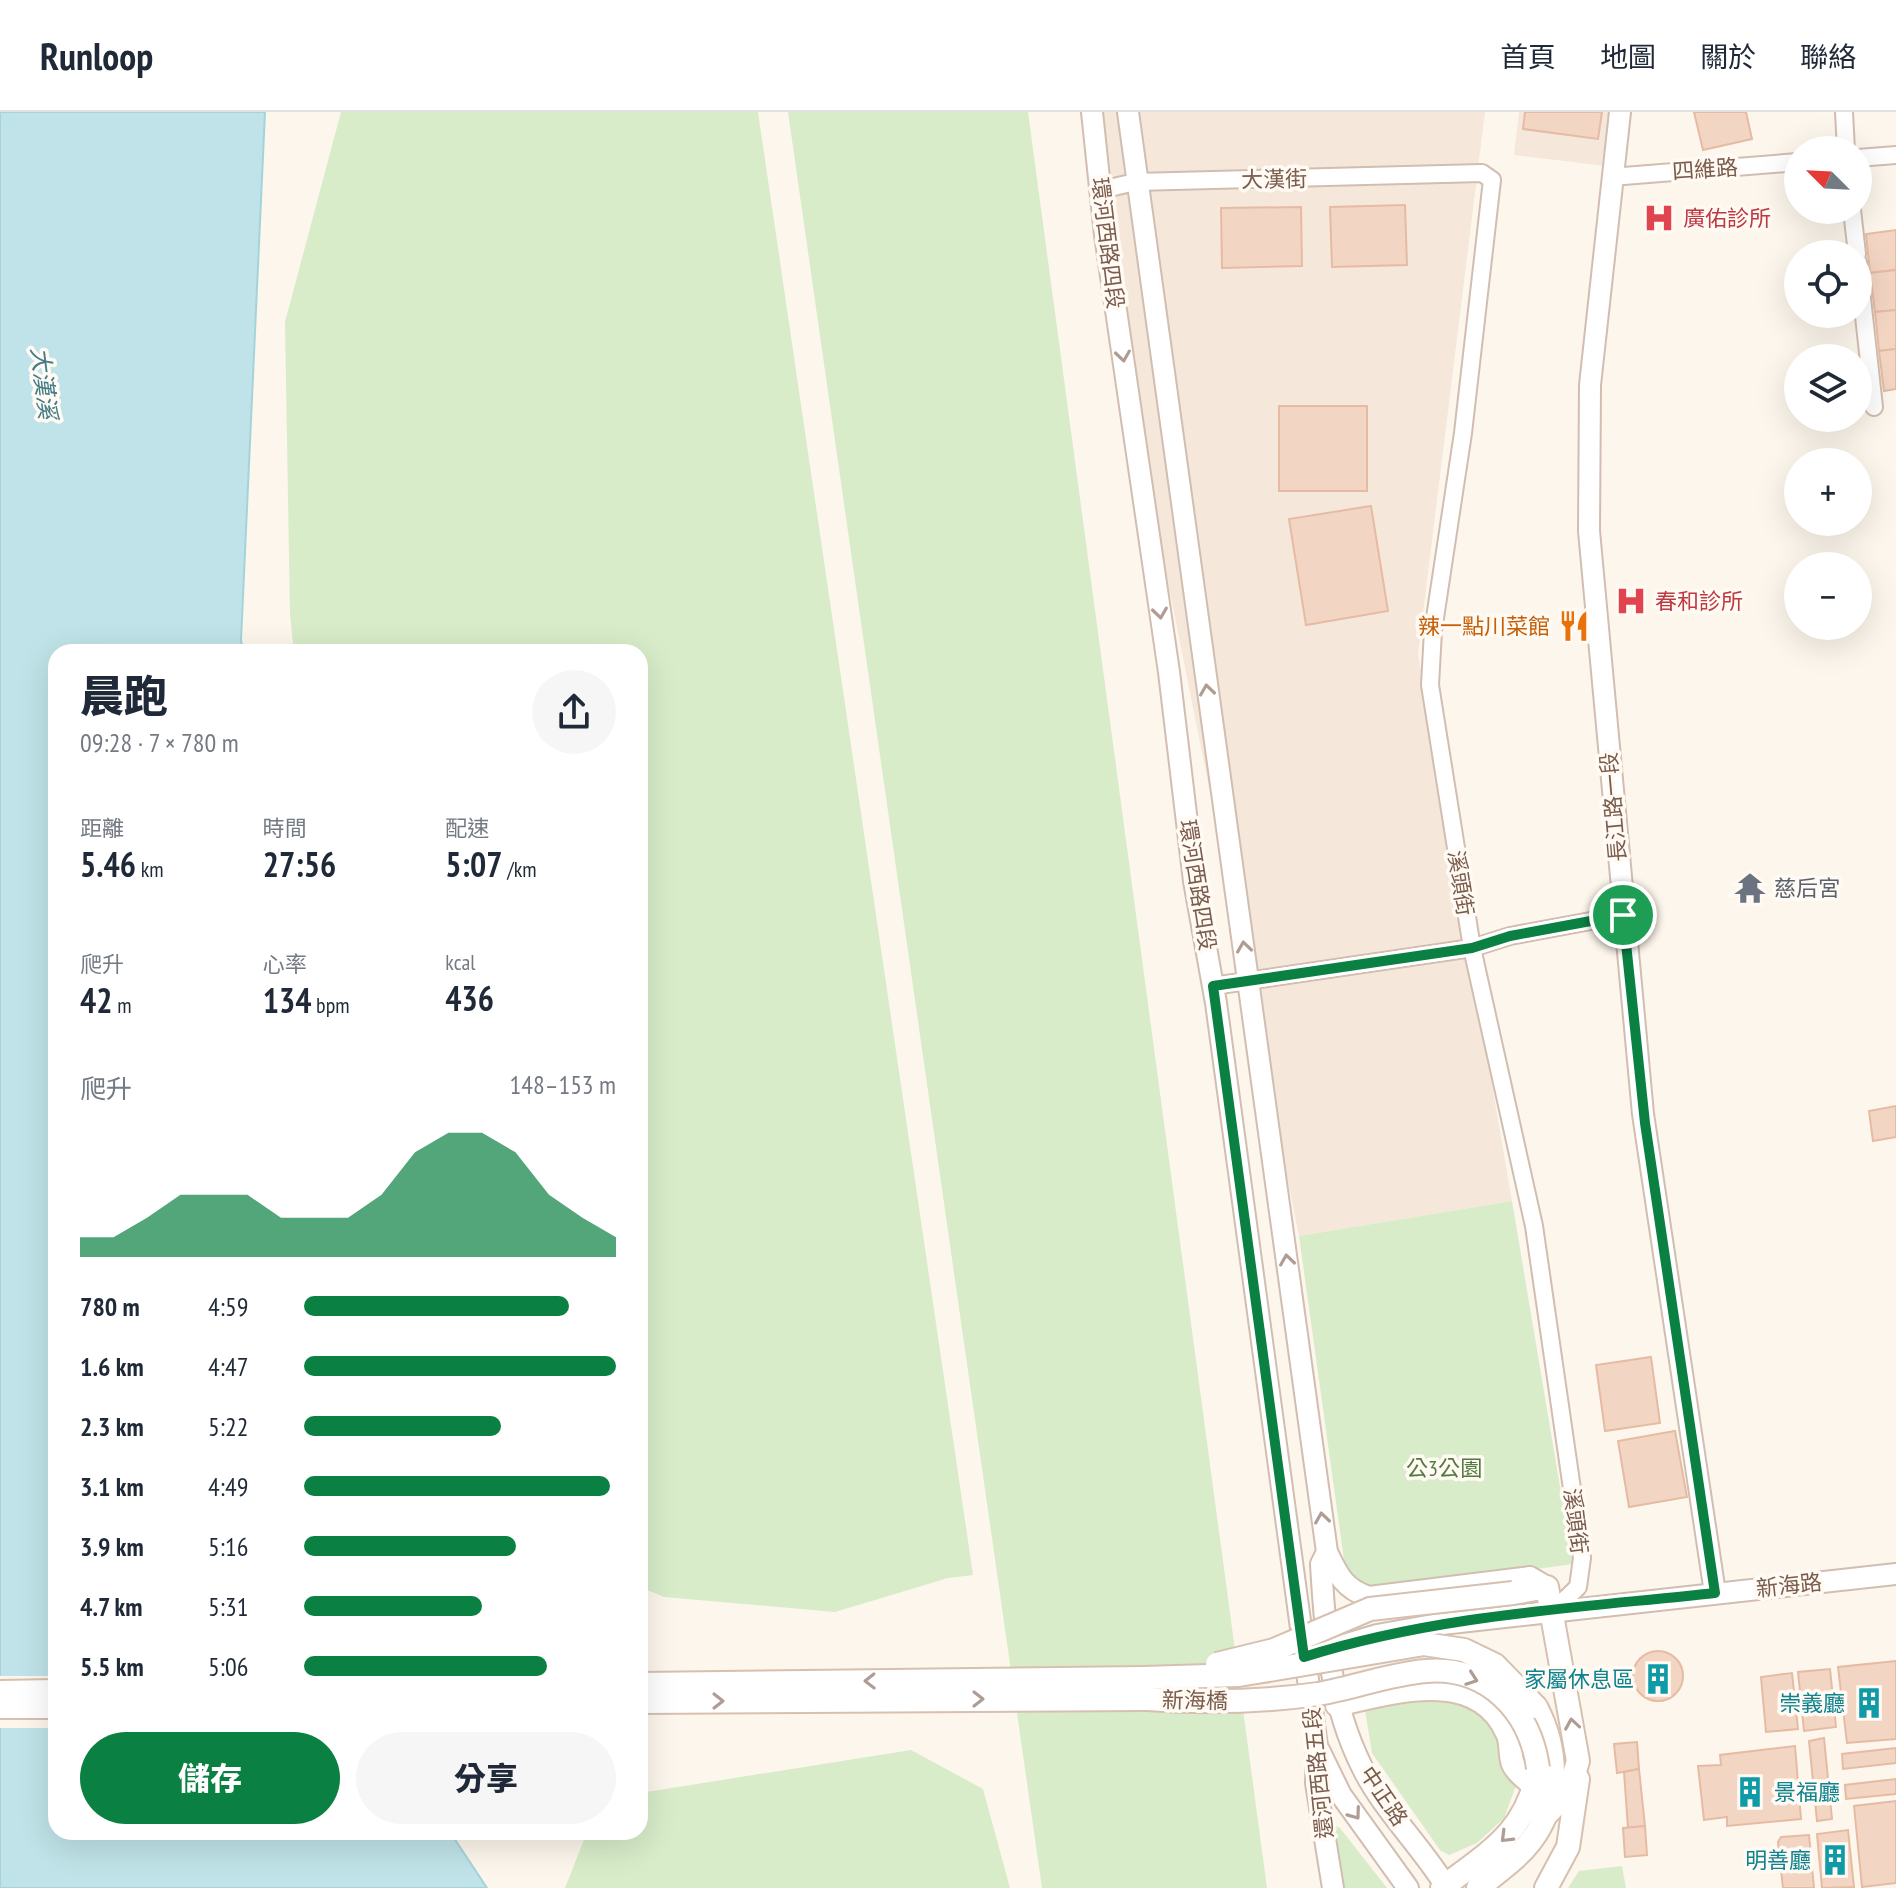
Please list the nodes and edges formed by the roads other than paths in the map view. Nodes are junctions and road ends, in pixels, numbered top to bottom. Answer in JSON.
{"nodes":[{"id":1,"x":1092,"y":112,"type":"edge"},
{"id":2,"x":1128,"y":112,"type":"edge"},
{"id":3,"x":1620,"y":112,"type":"edge"},
{"id":4,"x":1844,"y":112,"type":"edge"},
{"id":5,"x":1845,"y":136,"type":"edge"},
{"id":6,"x":1896,"y":155,"type":"edge"},
{"id":7,"x":1872,"y":157,"type":"edge"},
{"id":8,"x":1784,"y":163,"type":"edge"},
{"id":9,"x":1611,"y":177,"type":"junction"},
{"id":10,"x":1135,"y":182,"type":"junction"},
{"id":11,"x":1101,"y":190,"type":"junction"},
{"id":12,"x":1486,"y":237,"type":"joint"},
{"id":13,"x":1865,"y":328,"type":"edge"},
{"id":14,"x":1874,"y":407,"type":"dead end"},
{"id":15,"x":1623,"y":915,"type":"junction"},
{"id":16,"x":1472,"y":948,"type":"junction"},
{"id":17,"x":1249,"y":982,"type":"junction"},
{"id":18,"x":1213,"y":986,"type":"junction"},
{"id":19,"x":1327,"y":1552,"type":"junction"},
{"id":20,"x":1896,"y":1574,"type":"edge"},
{"id":21,"x":1547,"y":1587,"type":"junction"},
{"id":22,"x":1715,"y":1593,"type":"junction"},
{"id":23,"x":1554,"y":1610,"type":"junction"},
{"id":24,"x":1326,"y":1650,"type":"junction"},
{"id":25,"x":1304,"y":1657,"type":"junction"},
{"id":26,"x":1144,"y":1678,"type":"junction"},
{"id":27,"x":648,"y":1684,"type":"edge"},
{"id":28,"x":48,"y":1691,"type":"edge"},
{"id":29,"x":0,"y":1692,"type":"edge"},
{"id":30,"x":648,"y":1702,"type":"edge"},
{"id":31,"x":1337,"y":1705,"type":"junction"},
{"id":32,"x":0,"y":1707,"type":"edge"},
{"id":33,"x":48,"y":1707,"type":"edge"},
{"id":34,"x":1317,"y":1746,"type":"junction"},
{"id":35,"x":1578,"y":1761,"type":"junction"},
{"id":36,"x":1536,"y":1777,"type":"junction"},
{"id":37,"x":1543,"y":1818,"type":"junction"},
{"id":38,"x":1445,"y":1887,"type":"edge"},
{"id":39,"x":1333,"y":1888,"type":"edge"},
{"id":40,"x":1408,"y":1888,"type":"edge"},
{"id":41,"x":1478,"y":1888,"type":"edge"},
{"id":42,"x":1546,"y":1888,"type":"edge"}],
"edges":[{"from":1,"to":11,"type":"street","name":"環河西路四段"},
{"from":2,"to":10,"type":"street","name":"環河西路四段"},
{"from":3,"to":9,"type":"street","name":"長江路一段"},
{"from":4,"to":5,"type":"street"},
{"from":6,"to":7,"type":"street"},
{"from":8,"to":9,"type":"street","name":"四維路"},
{"from":9,"to":15,"type":"street","name":"長江路一段"},
{"from":10,"to":11,"type":"street","name":"大漢街"},
{"from":10,"to":12,"type":"street","name":"大漢街"},
{"from":17,"to":10,"type":"street","name":"環河西路四段","one_way":true},
{"from":11,"to":18,"type":"street","name":"環河西路四段","one_way":true},
{"from":12,"to":16,"type":"street","name":"溪頭街"},
{"from":13,"to":14,"type":"street"},
{"from":15,"to":16,"type":"street"},
{"from":15,"to":22,"type":"street","name":"長江路一段"},
{"from":16,"to":17,"type":"street"},
{"from":16,"to":23,"type":"street","name":"溪頭街"},
{"from":17,"to":18,"type":"street"},
{"from":19,"to":17,"type":"street","name":"環河西路四段","one_way":true},
{"from":18,"to":25,"type":"street","name":"環河西路四段"},
{"from":19,"to":21,"type":"street"},
{"from":19,"to":24,"type":"street","name":"環河西路四段"},
{"from":20,"to":22,"type":"street","name":"新海路"},
{"from":21,"to":23,"type":"main road"},
{"from":21,"to":26,"type":"main road","bridge":true},
{"from":22,"to":23,"type":"street","name":"新海路"},
{"from":23,"to":24,"type":"street","name":"新海路"},
{"from":35,"to":23,"type":"main road","one_way":true},
{"from":24,"to":25,"type":"street","name":"新海路"},
{"from":24,"to":31,"type":"street","name":"中正路"},
{"from":25,"to":34,"type":"street","name":"還河西路五段"},
{"from":26,"to":27,"type":"main road","name":"新海橋","one_way":true},
{"from":26,"to":37,"type":"main road","name":"新海橋","bridge":true},
{"from":28,"to":29,"type":"main road"},
{"from":30,"to":36,"type":"main road","name":"新海橋","one_way":true,"bridge":true},
{"from":31,"to":36,"type":"main road"},
{"from":31,"to":38,"type":"street","name":"中正路"},
{"from":32,"to":33,"type":"main road"},
{"from":34,"to":39,"type":"street","name":"還河西路五段"},
{"from":34,"to":40,"type":"street","name":"中正路","one_way":true},
{"from":35,"to":37,"type":"main road"},
{"from":35,"to":42,"type":"main road"},
{"from":36,"to":38,"type":"main road","one_way":true},
{"from":37,"to":41,"type":"main road"}]}
